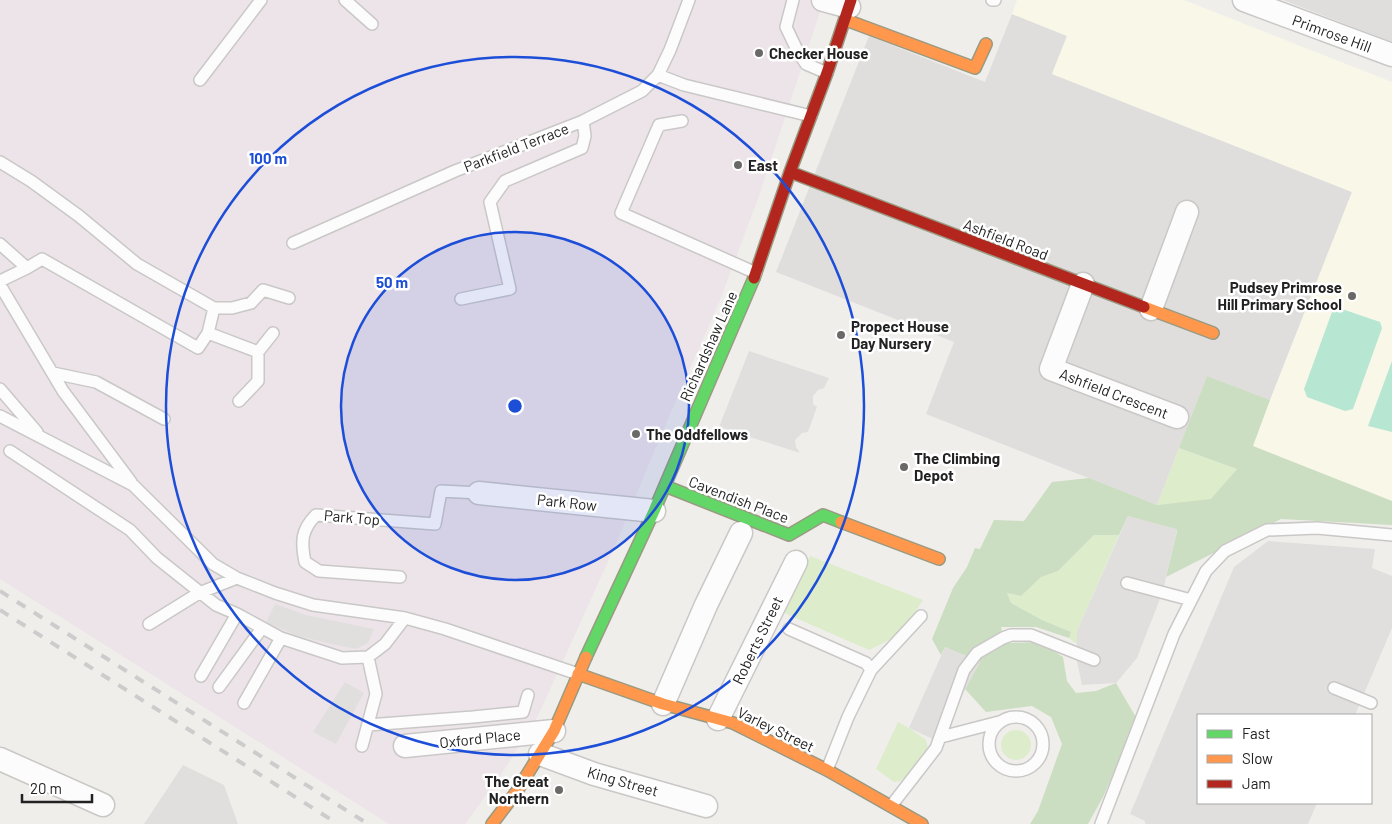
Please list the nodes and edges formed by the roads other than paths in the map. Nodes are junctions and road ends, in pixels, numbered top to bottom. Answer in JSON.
{"nodes":[{"id":1,"x":261,"y":0,"type":"edge"},
{"id":2,"x":345,"y":0,"type":"edge"},
{"id":3,"x":689,"y":0,"type":"edge"},
{"id":4,"x":793,"y":0,"type":"edge"},
{"id":5,"x":823,"y":0,"type":"edge"},
{"id":6,"x":1244,"y":0,"type":"edge"},
{"id":7,"x":849,"y":9,"type":"edge"},
{"id":8,"x":372,"y":24,"type":"dead end"},
{"id":9,"x":986,"y":44,"type":"dead end"},
{"id":10,"x":1392,"y":54,"type":"edge"},
{"id":11,"x":827,"y":73,"type":"junction"},
{"id":12,"x":658,"y":76,"type":"junction"},
{"id":13,"x":200,"y":80,"type":"dead end"},
{"id":14,"x":811,"y":116,"type":"junction"},
{"id":15,"x":583,"y":121,"type":"junction"},
{"id":16,"x":682,"y":122,"type":"dead end"},
{"id":17,"x":0,"y":162,"type":"edge"},
{"id":18,"x":790,"y":172,"type":"junction"},
{"id":19,"x":1188,"y":212,"type":"dead end"},
{"id":20,"x":293,"y":243,"type":"dead end"},
{"id":21,"x":0,"y":244,"type":"edge"},
{"id":22,"x":27,"y":268,"type":"junction"},
{"id":23,"x":756,"y":273,"type":"junction"},
{"id":24,"x":0,"y":281,"type":"edge"},
{"id":25,"x":1083,"y":284,"type":"junction"},
{"id":26,"x":0,"y":285,"type":"edge"},
{"id":27,"x":289,"y":298,"type":"dead end"},
{"id":28,"x":461,"y":299,"type":"dead end"},
{"id":29,"x":214,"y":308,"type":"junction"},
{"id":30,"x":1151,"y":309,"type":"junction"},
{"id":31,"x":208,"y":332,"type":"junction"},
{"id":32,"x":273,"y":332,"type":"dead end"},
{"id":33,"x":1213,"y":333,"type":"dead end"},
{"id":34,"x":258,"y":352,"type":"junction"},
{"id":35,"x":53,"y":373,"type":"junction"},
{"id":36,"x":0,"y":389,"type":"edge"},
{"id":37,"x":239,"y":401,"type":"dead end"},
{"id":38,"x":1177,"y":417,"type":"dead end"},
{"id":39,"x":164,"y":420,"type":"dead end"},
{"id":40,"x":3,"y":421,"type":"edge"},
{"id":41,"x":42,"y":437,"type":"junction"},
{"id":42,"x":10,"y":451,"type":"dead end"},
{"id":43,"x":133,"y":485,"type":"junction"},
{"id":44,"x":666,"y":486,"type":"junction"},
{"id":45,"x":479,"y":493,"type":"joint"},
{"id":46,"x":654,"y":511,"type":"junction"},
{"id":47,"x":741,"y":533,"type":"dead end"},
{"id":48,"x":1392,"y":535,"type":"edge"},
{"id":49,"x":939,"y":559,"type":"dead end"},
{"id":50,"x":796,"y":562,"type":"dead end"},
{"id":51,"x":400,"y":577,"type":"dead end"},
{"id":52,"x":237,"y":578,"type":"junction"},
{"id":53,"x":1126,"y":583,"type":"dead end"},
{"id":54,"x":199,"y":593,"type":"junction"},
{"id":55,"x":1191,"y":600,"type":"junction"},
{"id":56,"x":238,"y":614,"type":"junction"},
{"id":57,"x":921,"y":616,"type":"dead end"},
{"id":58,"x":405,"y":618,"type":"junction"},
{"id":59,"x":149,"y":624,"type":"dead end"},
{"id":60,"x":262,"y":628,"type":"junction"},
{"id":61,"x":789,"y":629,"type":"dead end"},
{"id":62,"x":281,"y":638,"type":"junction"},
{"id":63,"x":368,"y":656,"type":"junction"},
{"id":64,"x":1094,"y":660,"type":"dead end"},
{"id":65,"x":871,"y":670,"type":"junction"},
{"id":66,"x":578,"y":674,"type":"junction"},
{"id":67,"x":200,"y":676,"type":"dead end"},
{"id":68,"x":219,"y":687,"type":"dead end"},
{"id":69,"x":1334,"y":688,"type":"dead end"},
{"id":70,"x":528,"y":695,"type":"dead end"},
{"id":71,"x":244,"y":703,"type":"dead end"},
{"id":72,"x":1371,"y":703,"type":"dead end"},
{"id":73,"x":663,"y":704,"type":"junction"},
{"id":74,"x":718,"y":719,"type":"junction"},
{"id":75,"x":1000,"y":722,"type":"junction"},
{"id":76,"x":368,"y":725,"type":"junction"},
{"id":77,"x":554,"y":731,"type":"junction"},
{"id":78,"x":941,"y":737,"type":"junction"},
{"id":79,"x":362,"y":746,"type":"dead end"},
{"id":80,"x":405,"y":746,"type":"dead end"},
{"id":81,"x":540,"y":754,"type":"junction"},
{"id":82,"x":0,"y":759,"type":"edge"},
{"id":83,"x":827,"y":770,"type":"junction"},
{"id":84,"x":103,"y":805,"type":"dead end"},
{"id":85,"x":706,"y":806,"type":"dead end"},
{"id":86,"x":891,"y":806,"type":"junction"},
{"id":87,"x":492,"y":824,"type":"edge"},
{"id":88,"x":922,"y":824,"type":"edge"},
{"id":89,"x":1102,"y":824,"type":"edge"}],
"edges":[{"from":1,"to":13,"type":"lane"},
{"from":2,"to":8,"type":"lane"},
{"from":3,"to":12,"type":"lane","name":"Parkfield Terrace"},
{"from":4,"to":11,"type":"lane"},
{"from":5,"to":7,"type":"street"},
{"from":6,"to":10,"type":"street","name":"Primrose Hill"},
{"from":7,"to":9,"type":"street"},
{"from":7,"to":11,"type":"street","name":"Richardshaw Lane"},
{"from":11,"to":14,"type":"street","name":"Richardshaw Lane"},
{"from":12,"to":14,"type":"lane"},
{"from":12,"to":15,"type":"lane","name":"Parkfield Terrace"},
{"from":14,"to":18,"type":"street","name":"Richardshaw Lane"},
{"from":15,"to":20,"type":"lane","name":"Parkfield Terrace"},
{"from":15,"to":28,"type":"lane"},
{"from":16,"to":23,"type":"lane"},
{"from":17,"to":29,"type":"lane"},
{"from":18,"to":23,"type":"street","name":"Richardshaw Lane"},
{"from":18,"to":25,"type":"street","name":"Ashfield Road"},
{"from":19,"to":30,"type":"street"},
{"from":21,"to":22,"type":"lane"},
{"from":22,"to":24,"type":"lane"},
{"from":22,"to":31,"type":"lane"},
{"from":23,"to":44,"type":"street","name":"Richardshaw Lane"},
{"from":25,"to":30,"type":"street","name":"Ashfield Road"},
{"from":25,"to":38,"type":"street","name":"Ashfield Crescent"},
{"from":26,"to":35,"type":"lane"},
{"from":27,"to":29,"type":"lane"},
{"from":29,"to":31,"type":"lane"},
{"from":30,"to":33,"type":"street","name":"Ashfield Road"},
{"from":31,"to":34,"type":"lane"},
{"from":32,"to":34,"type":"lane"},
{"from":34,"to":37,"type":"lane"},
{"from":35,"to":39,"type":"lane"},
{"from":35,"to":43,"type":"lane"},
{"from":36,"to":41,"type":"lane"},
{"from":40,"to":41,"type":"lane"},
{"from":41,"to":43,"type":"lane"},
{"from":42,"to":54,"type":"lane"},
{"from":43,"to":52,"type":"lane"},
{"from":44,"to":46,"type":"street","name":"Richardshaw Lane"},
{"from":44,"to":49,"type":"street","name":"Cavendish Place"},
{"from":45,"to":46,"type":"street","name":"Park Row"},
{"from":45,"to":51,"type":"lane","name":"Park Top"},
{"from":46,"to":66,"type":"street","name":"Richardshaw Lane"},
{"from":47,"to":73,"type":"street"},
{"from":48,"to":55,"type":"lane"},
{"from":50,"to":74,"type":"street","name":"Roberts Street"},
{"from":52,"to":54,"type":"lane"},
{"from":52,"to":58,"type":"lane"},
{"from":53,"to":55,"type":"lane"},
{"from":54,"to":56,"type":"lane"},
{"from":54,"to":59,"type":"lane"},
{"from":55,"to":89,"type":"lane"},
{"from":56,"to":60,"type":"lane"},
{"from":56,"to":67,"type":"lane"},
{"from":57,"to":65,"type":"lane"},
{"from":58,"to":63,"type":"lane"},
{"from":58,"to":66,"type":"lane"},
{"from":60,"to":62,"type":"lane"},
{"from":60,"to":68,"type":"lane"},
{"from":61,"to":65,"type":"lane"},
{"from":62,"to":63,"type":"lane"},
{"from":62,"to":71,"type":"lane"},
{"from":63,"to":76,"type":"lane"},
{"from":64,"to":78,"type":"lane"},
{"from":65,"to":83,"type":"lane"},
{"from":66,"to":73,"type":"street","name":"Varley Street"},
{"from":66,"to":77,"type":"street","name":"Richardshaw Lane"},
{"from":69,"to":72,"type":"lane"},
{"from":70,"to":76,"type":"lane"},
{"from":73,"to":74,"type":"street","name":"Varley Street"},
{"from":74,"to":83,"type":"street","name":"Varley Street"},
{"from":75,"to":75,"type":"lane"},
{"from":75,"to":78,"type":"lane"},
{"from":76,"to":79,"type":"lane"},
{"from":77,"to":80,"type":"street","name":"Oxford Place"},
{"from":77,"to":81,"type":"street","name":"Richardshaw Lane"},
{"from":78,"to":86,"type":"lane"},
{"from":81,"to":85,"type":"street","name":"King Street"},
{"from":81,"to":87,"type":"street","name":"Richardshaw Lane"},
{"from":82,"to":84,"type":"street"},
{"from":83,"to":86,"type":"street","name":"Varley Street"},
{"from":86,"to":88,"type":"street","name":"Varley Street"}]}
